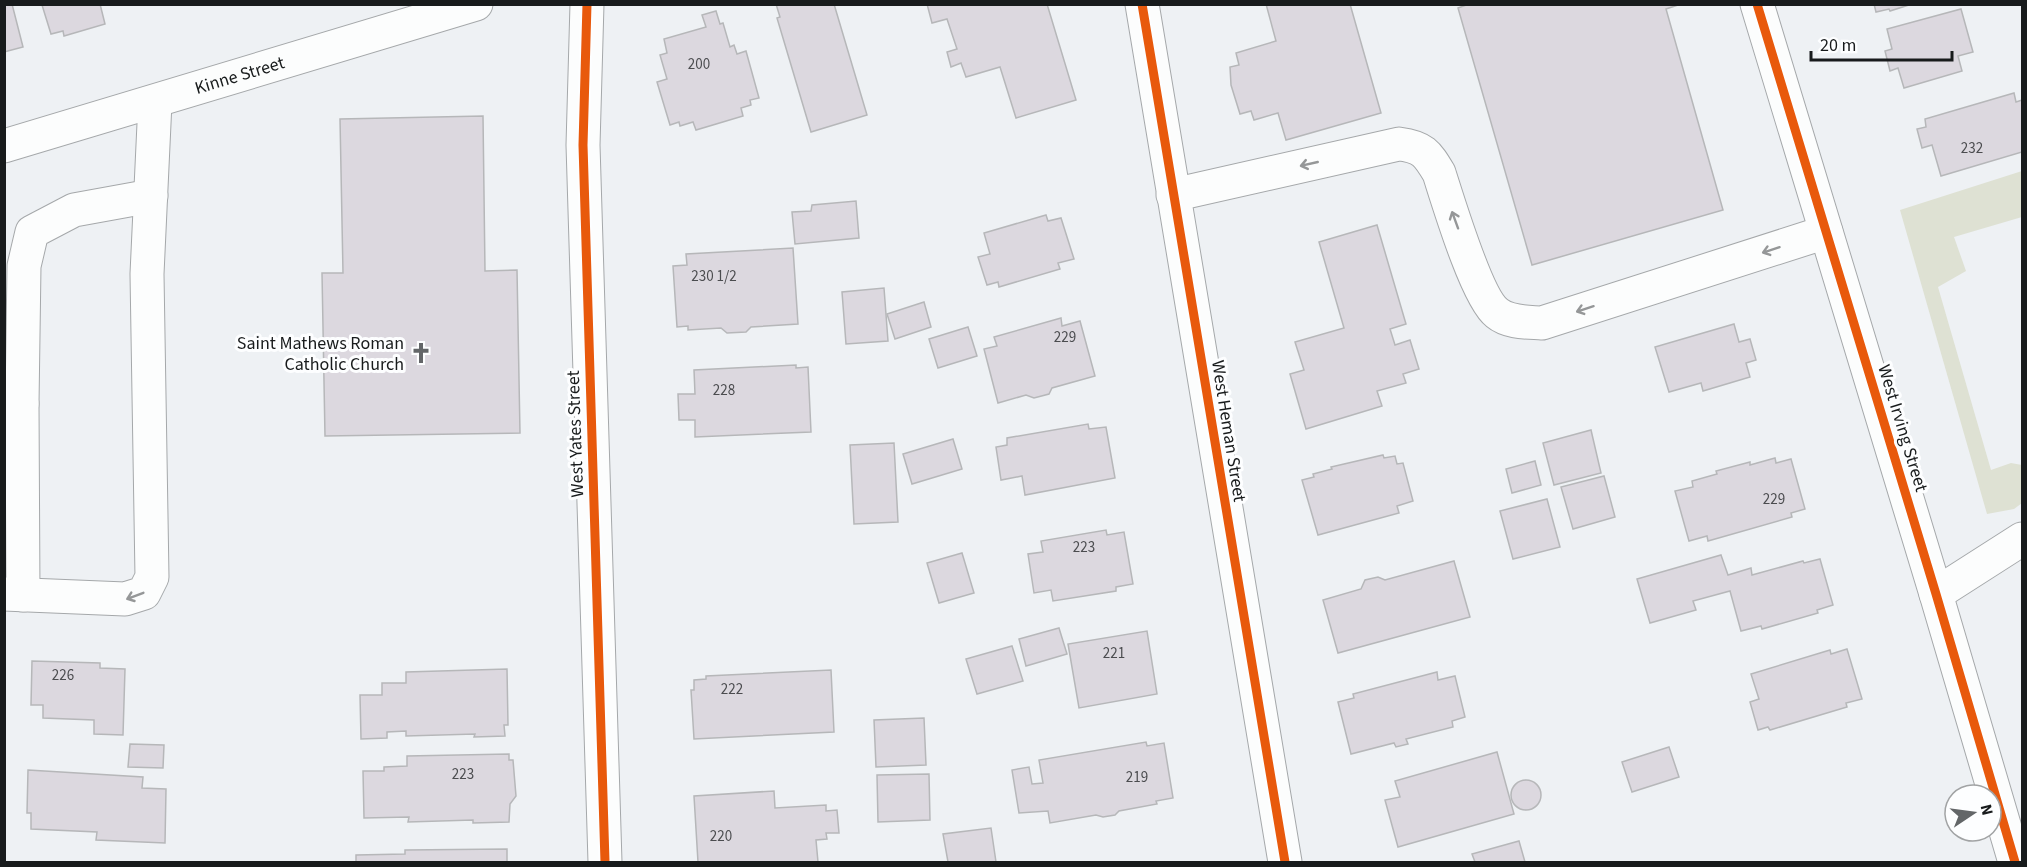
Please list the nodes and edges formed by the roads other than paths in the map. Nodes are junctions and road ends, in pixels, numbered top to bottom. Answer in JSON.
{"nodes":[{"id":1,"x":476,"y":4,"type":"edge"},
{"id":2,"x":587,"y":4,"type":"edge"},
{"id":3,"x":1142,"y":4,"type":"edge"},
{"id":4,"x":1757,"y":4,"type":"edge"},
{"id":5,"x":155,"y":102,"type":"junction"},
{"id":6,"x":4,"y":146,"type":"edge"},
{"id":7,"x":1173,"y":195,"type":"junction"},
{"id":8,"x":151,"y":196,"type":"junction"},
{"id":9,"x":1826,"y":232,"type":"junction"},
{"id":10,"x":13,"y":404,"type":"edge"},
{"id":11,"x":2022,"y":539,"type":"edge"},
{"id":12,"x":14,"y":594,"type":"edge"},
{"id":13,"x":1936,"y":594,"type":"junction"},
{"id":14,"x":605,"y":862,"type":"edge"},
{"id":15,"x":1285,"y":862,"type":"edge"},
{"id":16,"x":2015,"y":862,"type":"edge"}],
"edges":[{"from":1,"to":5,"type":"street","name":"Kinne Street"},
{"from":2,"to":14,"type":"street","name":"West Yates Street"},
{"from":3,"to":7,"type":"street","name":"West Heman Street"},
{"from":4,"to":9,"type":"street","name":"West Irving Street"},
{"from":5,"to":6,"type":"street","name":"Kinne Street"},
{"from":5,"to":8,"type":"street"},
{"from":9,"to":7,"type":"street","one_way":true},
{"from":7,"to":15,"type":"street","name":"West Heman Street"},
{"from":8,"to":10,"type":"street"},
{"from":8,"to":12,"type":"street","one_way":true},
{"from":9,"to":13,"type":"street","name":"West Irving Street"},
{"from":10,"to":12,"type":"street"},
{"from":11,"to":13,"type":"street"},
{"from":13,"to":16,"type":"street","name":"West Irving Street"}]}
